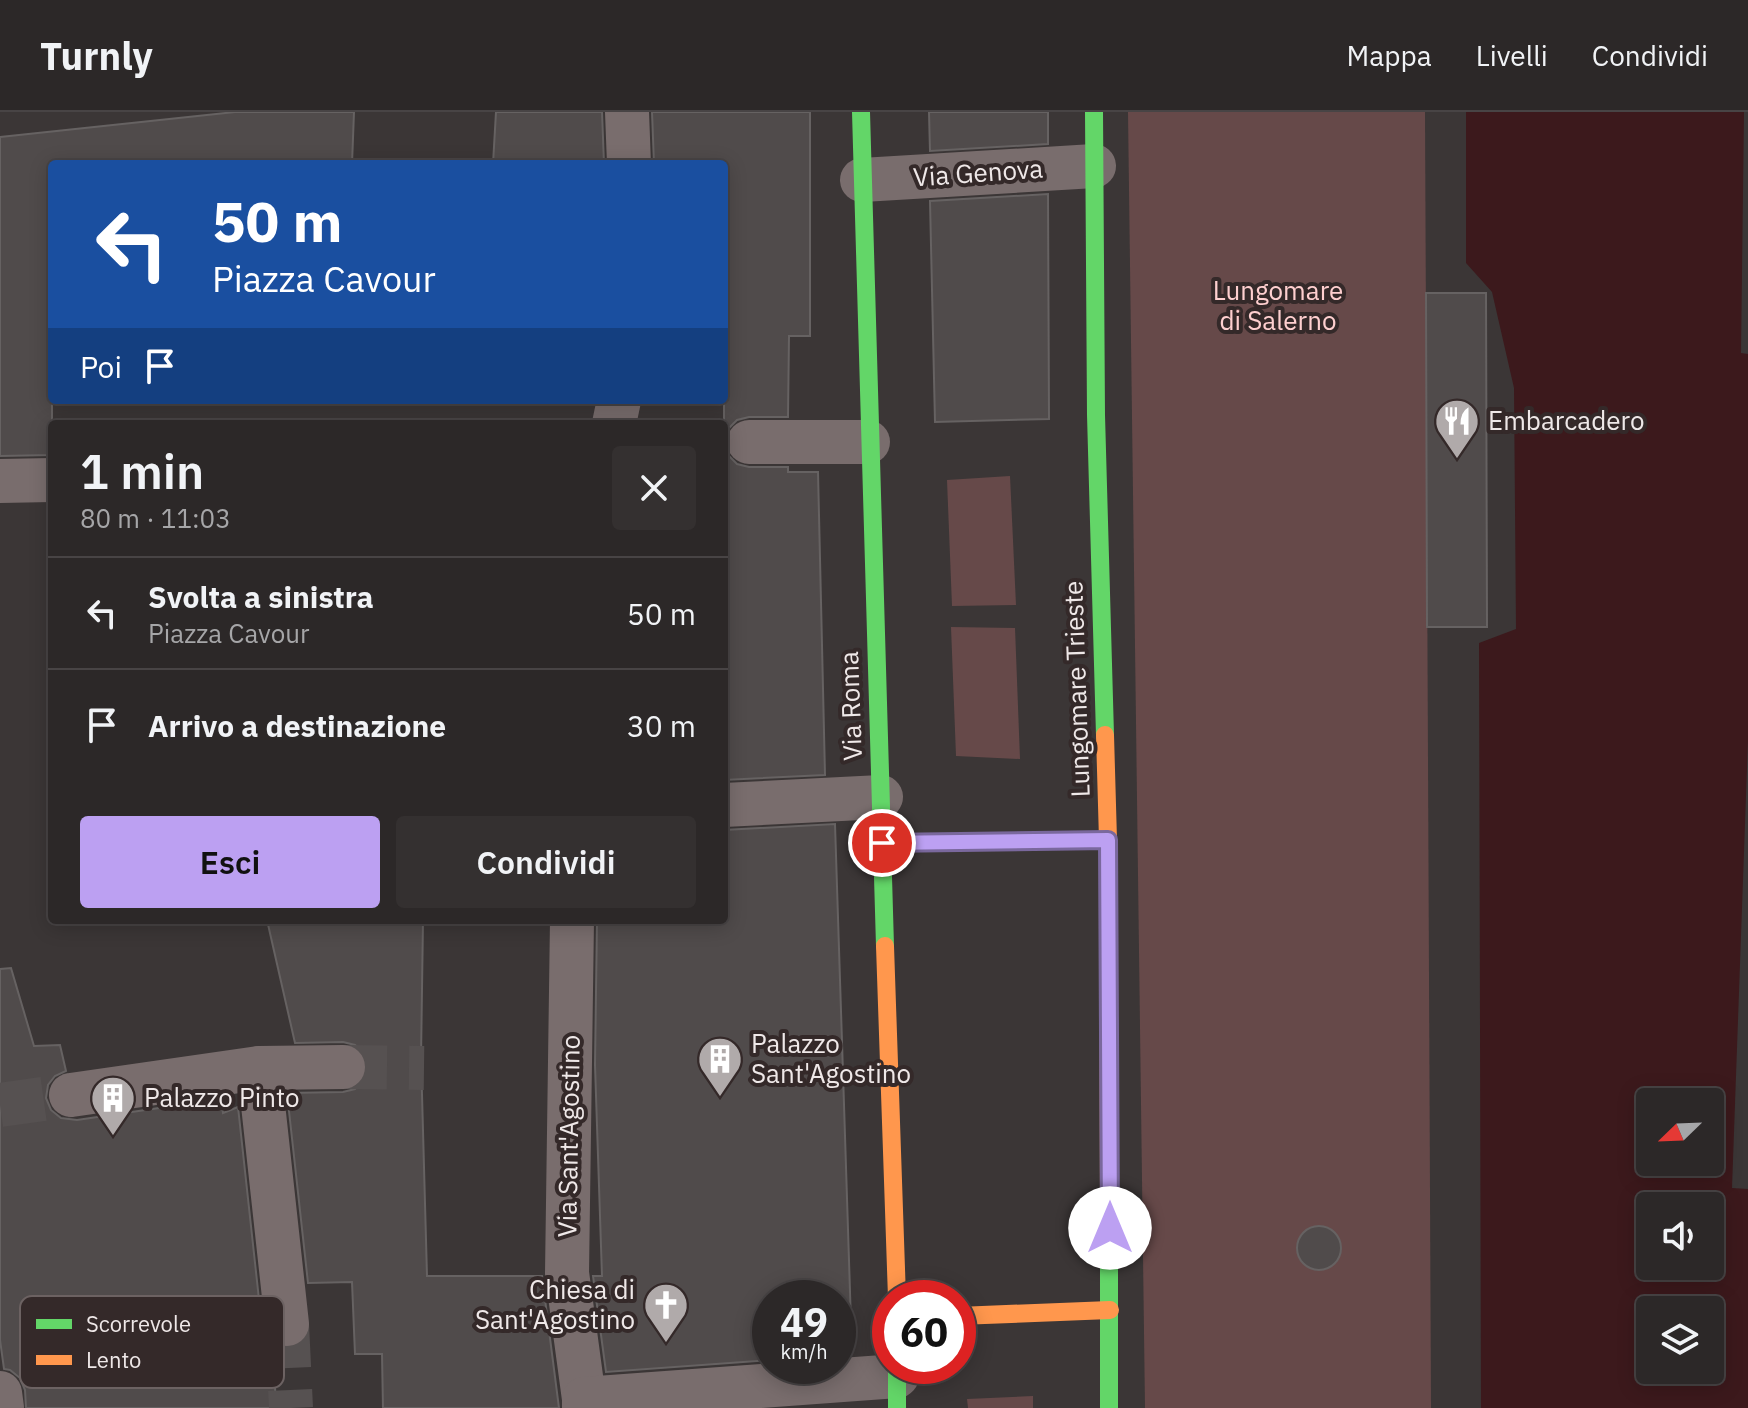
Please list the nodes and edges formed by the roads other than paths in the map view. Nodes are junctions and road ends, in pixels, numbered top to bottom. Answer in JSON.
{"nodes":[{"id":1,"x":627,"y":112,"type":"edge"},
{"id":2,"x":861,"y":112,"type":"edge"},
{"id":3,"x":1094,"y":112,"type":"edge"},
{"id":4,"x":629,"y":160,"type":"edge"},
{"id":5,"x":1094,"y":166,"type":"junction"},
{"id":6,"x":862,"y":180,"type":"junction"},
{"id":7,"x":749,"y":442,"type":"dead end"},
{"id":8,"x":868,"y":442,"type":"junction"},
{"id":9,"x":48,"y":480,"type":"edge"},
{"id":10,"x":0,"y":481,"type":"edge"},
{"id":11,"x":881,"y":797,"type":"junction"},
{"id":12,"x":728,"y":805,"type":"edge"},
{"id":13,"x":1108,"y":840,"type":"junction"},
{"id":14,"x":882,"y":843,"type":"junction"},
{"id":15,"x":572,"y":924,"type":"edge"},
{"id":16,"x":343,"y":1067,"type":"tunnel mouth"},
{"id":17,"x":259,"y":1068,"type":"junction"},
{"id":18,"x":71,"y":1095,"type":"tunnel mouth"},
{"id":19,"x":896,"y":1280,"type":"edge"},
{"id":20,"x":284,"y":1296,"type":"tunnel mouth"},
{"id":21,"x":284,"y":1297,"type":"edge"},
{"id":22,"x":1110,"y":1310,"type":"junction"},
{"id":23,"x":976,"y":1315,"type":"edge"},
{"id":24,"x":287,"y":1324,"type":"tunnel mouth"},
{"id":25,"x":881,"y":1384,"type":"edge"},
{"id":26,"x":0,"y":1393,"type":"edge"},
{"id":27,"x":584,"y":1403,"type":"edge"},
{"id":28,"x":2,"y":1408,"type":"edge"},
{"id":29,"x":1109,"y":1408,"type":"edge"}],
"edges":[{"from":1,"to":4,"type":"street"},
{"from":2,"to":6,"type":"main road","name":"Via Roma"},
{"from":3,"to":5,"type":"main road","name":"Lungomare Trieste"},
{"from":5,"to":6,"type":"street","name":"Via Genova"},
{"from":5,"to":13,"type":"main road","name":"Lungomare Trieste"},
{"from":6,"to":8,"type":"main road","name":"Via Roma"},
{"from":7,"to":8,"type":"street"},
{"from":8,"to":11,"type":"main road","name":"Via Roma"},
{"from":9,"to":10,"type":"street"},
{"from":11,"to":12,"type":"street"},
{"from":11,"to":14,"type":"main road","name":"Via Roma"},
{"from":13,"to":14,"type":"main road"},
{"from":13,"to":22,"type":"main road","name":"Lungomare Trieste"},
{"from":14,"to":19,"type":"main road","name":"Via Roma"},
{"from":15,"to":27,"type":"street","name":"Via Sant'Agostino"},
{"from":16,"to":17,"type":"street"},
{"from":17,"to":18,"type":"street"},
{"from":17,"to":20,"type":"street"},
{"from":21,"to":24,"type":"street"},
{"from":22,"to":23,"type":"main road"},
{"from":22,"to":29,"type":"main road","name":"Lungomare Trieste"},
{"from":25,"to":27,"type":"street"},
{"from":26,"to":28,"type":"street"}]}
